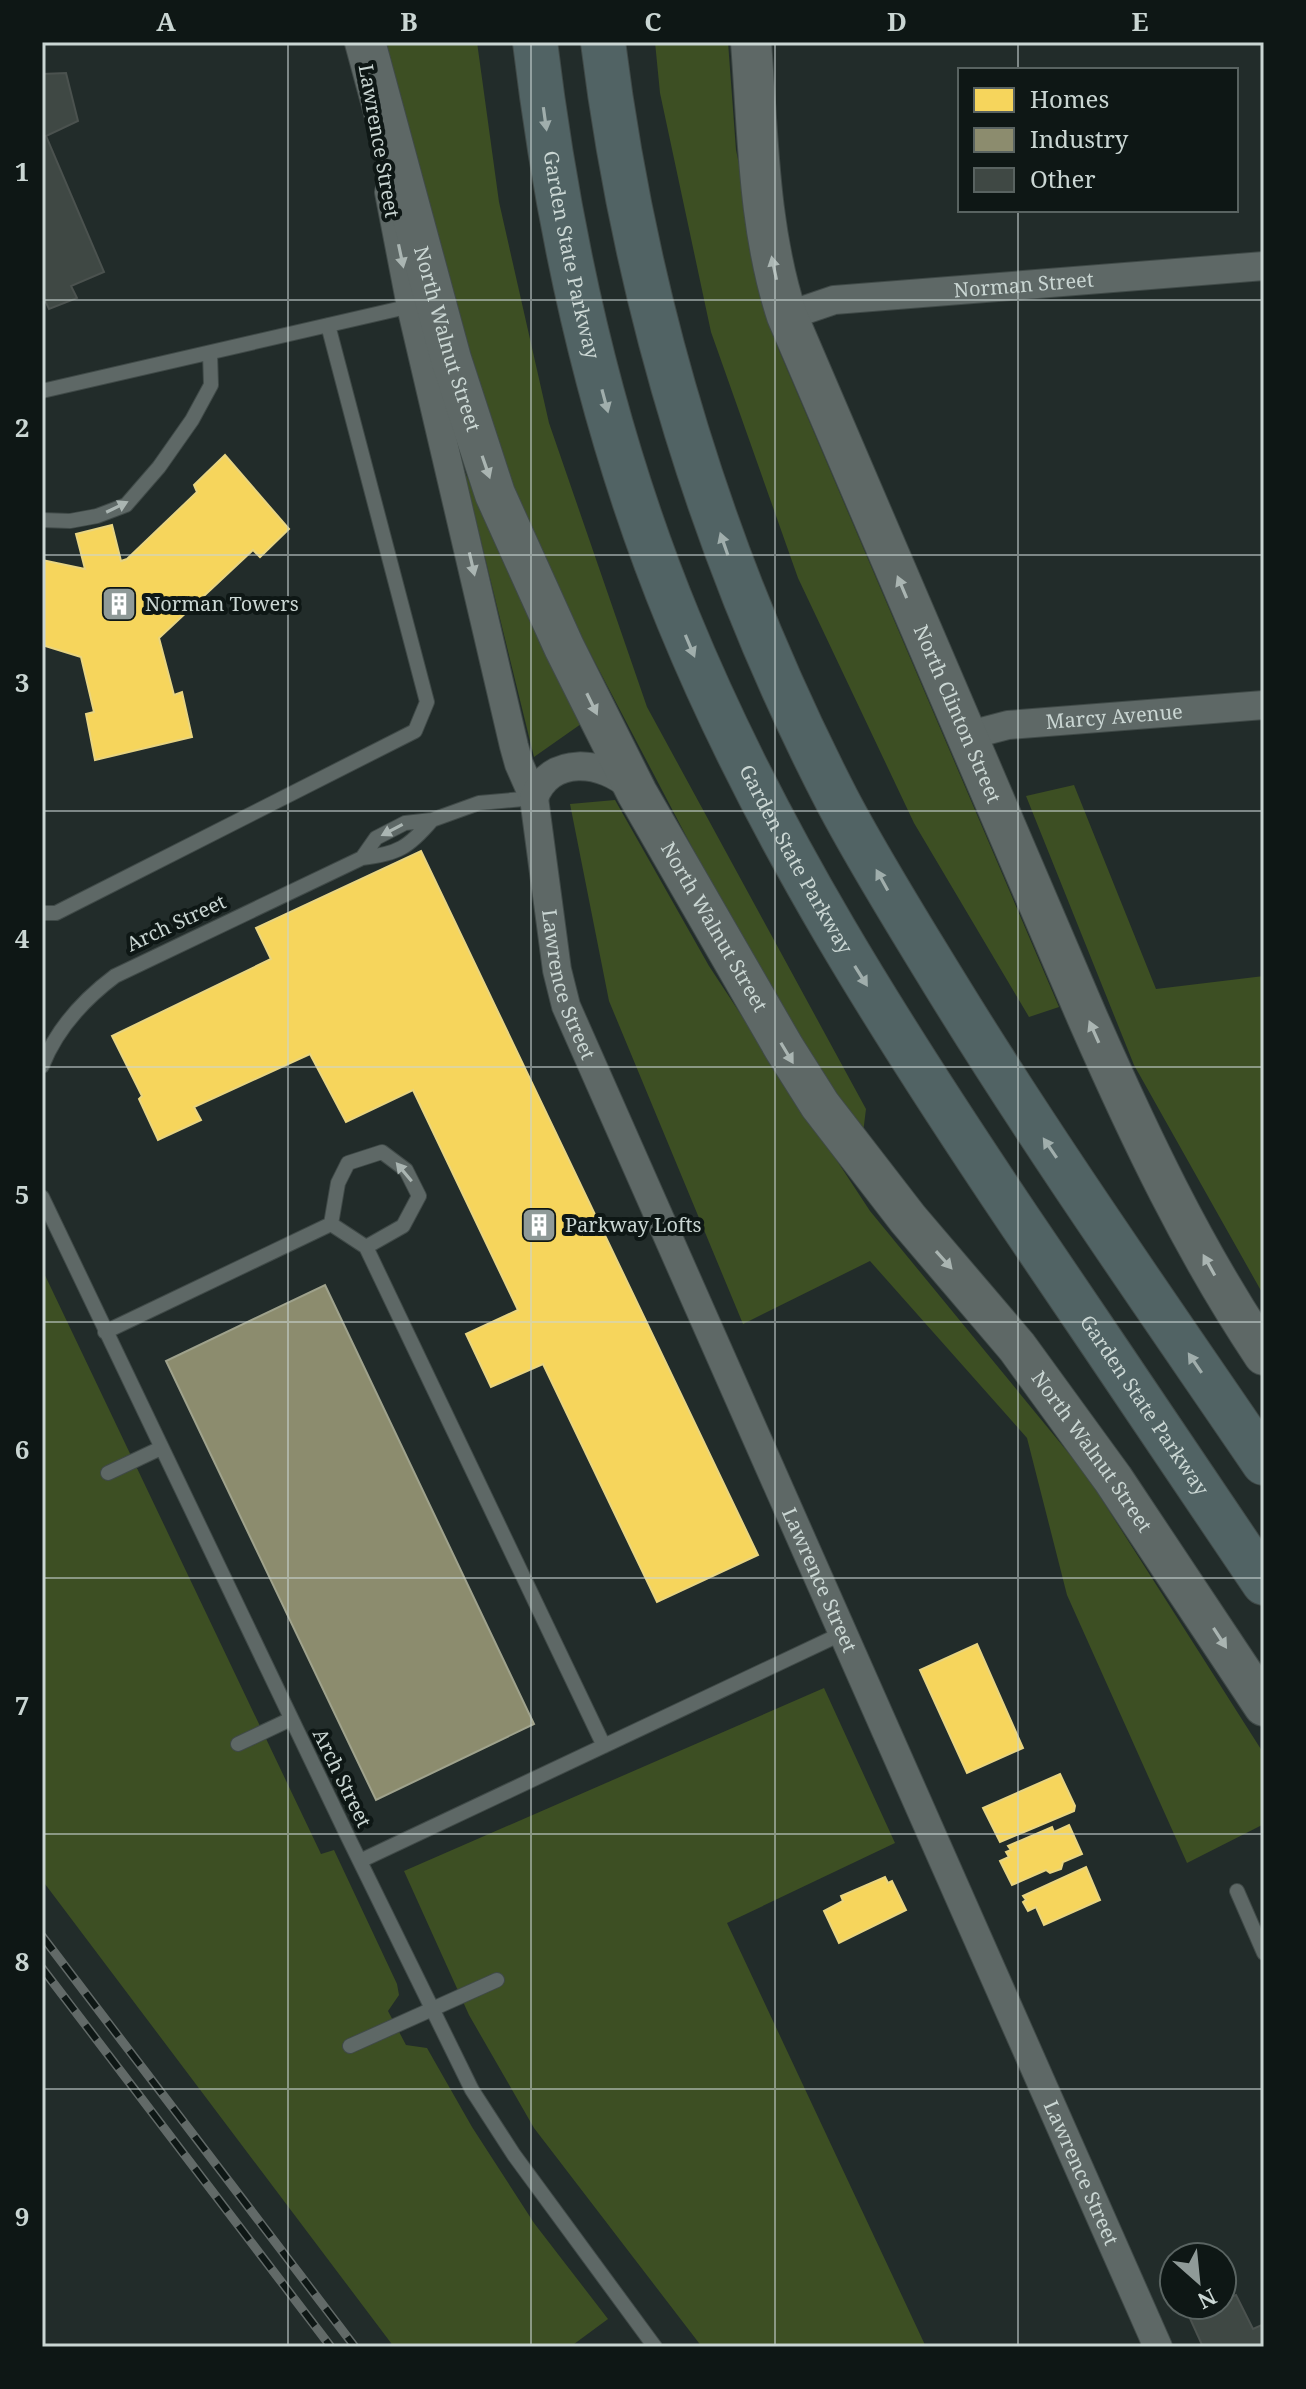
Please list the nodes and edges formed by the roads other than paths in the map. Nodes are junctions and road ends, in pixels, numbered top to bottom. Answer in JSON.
{"nodes":[{"id":1,"x":363,"y":42,"type":"edge"},
{"id":2,"x":535,"y":42,"type":"edge"},
{"id":3,"x":603,"y":42,"type":"edge"},
{"id":4,"x":751,"y":42,"type":"edge"},
{"id":5,"x":1264,"y":266,"type":"edge"},
{"id":6,"x":411,"y":306,"type":"junction"},
{"id":7,"x":787,"y":316,"type":"junction"},
{"id":8,"x":328,"y":325,"type":"junction"},
{"id":9,"x":210,"y":353,"type":"junction"},
{"id":10,"x":42,"y":391,"type":"edge"},
{"id":11,"x":42,"y":520,"type":"edge"},
{"id":12,"x":1264,"y":705,"type":"edge"},
{"id":13,"x":966,"y":736,"type":"junction"},
{"id":14,"x":637,"y":793,"type":"junction"},
{"id":15,"x":534,"y":798,"type":"junction"},
{"id":16,"x":42,"y":913,"type":"edge"},
{"id":17,"x":42,"y":1066,"type":"edge"},
{"id":18,"x":42,"y":1197,"type":"edge"},
{"id":19,"x":331,"y":1224,"type":"junction"},
{"id":20,"x":366,"y":1247,"type":"junction"},
{"id":21,"x":105,"y":1332,"type":"junction"},
{"id":22,"x":1264,"y":1355,"type":"edge"},
{"id":23,"x":161,"y":1448,"type":"junction"},
{"id":24,"x":1264,"y":1463,"type":"edge"},
{"id":25,"x":108,"y":1473,"type":"dead end"},
{"id":26,"x":1252,"y":1566,"type":"edge"},
{"id":27,"x":843,"y":1633,"type":"junction"},
{"id":28,"x":1264,"y":1706,"type":"edge"},
{"id":29,"x":291,"y":1719,"type":"junction"},
{"id":30,"x":238,"y":1744,"type":"dead end"},
{"id":31,"x":604,"y":1746,"type":"junction"},
{"id":32,"x":360,"y":1861,"type":"junction"},
{"id":33,"x":1237,"y":1891,"type":"dead end"},
{"id":34,"x":1264,"y":1953,"type":"edge"},
{"id":35,"x":497,"y":1980,"type":"dead end"},
{"id":36,"x":431,"y":2010,"type":"junction"},
{"id":37,"x":350,"y":2046,"type":"dead end"},
{"id":38,"x":655,"y":2347,"type":"edge"},
{"id":39,"x":1158,"y":2347,"type":"edge"}],
"edges":[{"from":1,"to":6,"type":"street","name":"Lawrence Street","one_way":true},
{"from":1,"to":14,"type":"main road","name":"North Walnut Street","one_way":true},
{"from":2,"to":26,"type":"highway","name":"Garden State Parkway","one_way":true},
{"from":24,"to":3,"type":"highway","one_way":true},
{"from":7,"to":4,"type":"main road","name":"North Clinton Street","one_way":true},
{"from":5,"to":7,"type":"street","name":"Norman Street"},
{"from":6,"to":8,"type":"lane"},
{"from":6,"to":15,"type":"street","name":"Lawrence Street","one_way":true},
{"from":13,"to":7,"type":"main road","name":"North Clinton Street","one_way":true},
{"from":8,"to":9,"type":"lane"},
{"from":8,"to":16,"type":"lane"},
{"from":9,"to":10,"type":"lane"},
{"from":11,"to":9,"type":"lane","one_way":true},
{"from":12,"to":13,"type":"street","name":"Marcy Avenue"},
{"from":22,"to":13,"type":"main road","name":"North Clinton Street","one_way":true},
{"from":14,"to":15,"type":"street"},
{"from":14,"to":28,"type":"main road","name":"North Walnut Street","one_way":true},
{"from":15,"to":17,"type":"lane","name":"Arch Street"},
{"from":15,"to":27,"type":"street","name":"Lawrence Street"},
{"from":18,"to":21,"type":"lane","name":"Arch Street"},
{"from":19,"to":20,"type":"lane"},
{"from":20,"to":19,"type":"lane","one_way":true},
{"from":19,"to":21,"type":"lane"},
{"from":20,"to":31,"type":"lane"},
{"from":21,"to":23,"type":"lane","name":"Arch Street"},
{"from":23,"to":25,"type":"lane"},
{"from":23,"to":29,"type":"lane","name":"Arch Street"},
{"from":27,"to":31,"type":"lane"},
{"from":27,"to":39,"type":"street","name":"Lawrence Street"},
{"from":29,"to":30,"type":"lane"},
{"from":29,"to":32,"type":"lane","name":"Arch Street"},
{"from":31,"to":32,"type":"lane"},
{"from":32,"to":36,"type":"lane","name":"Arch Street"},
{"from":33,"to":34,"type":"lane"},
{"from":35,"to":36,"type":"lane"},
{"from":36,"to":37,"type":"lane"},
{"from":36,"to":38,"type":"lane","name":"Arch Street"}]}
